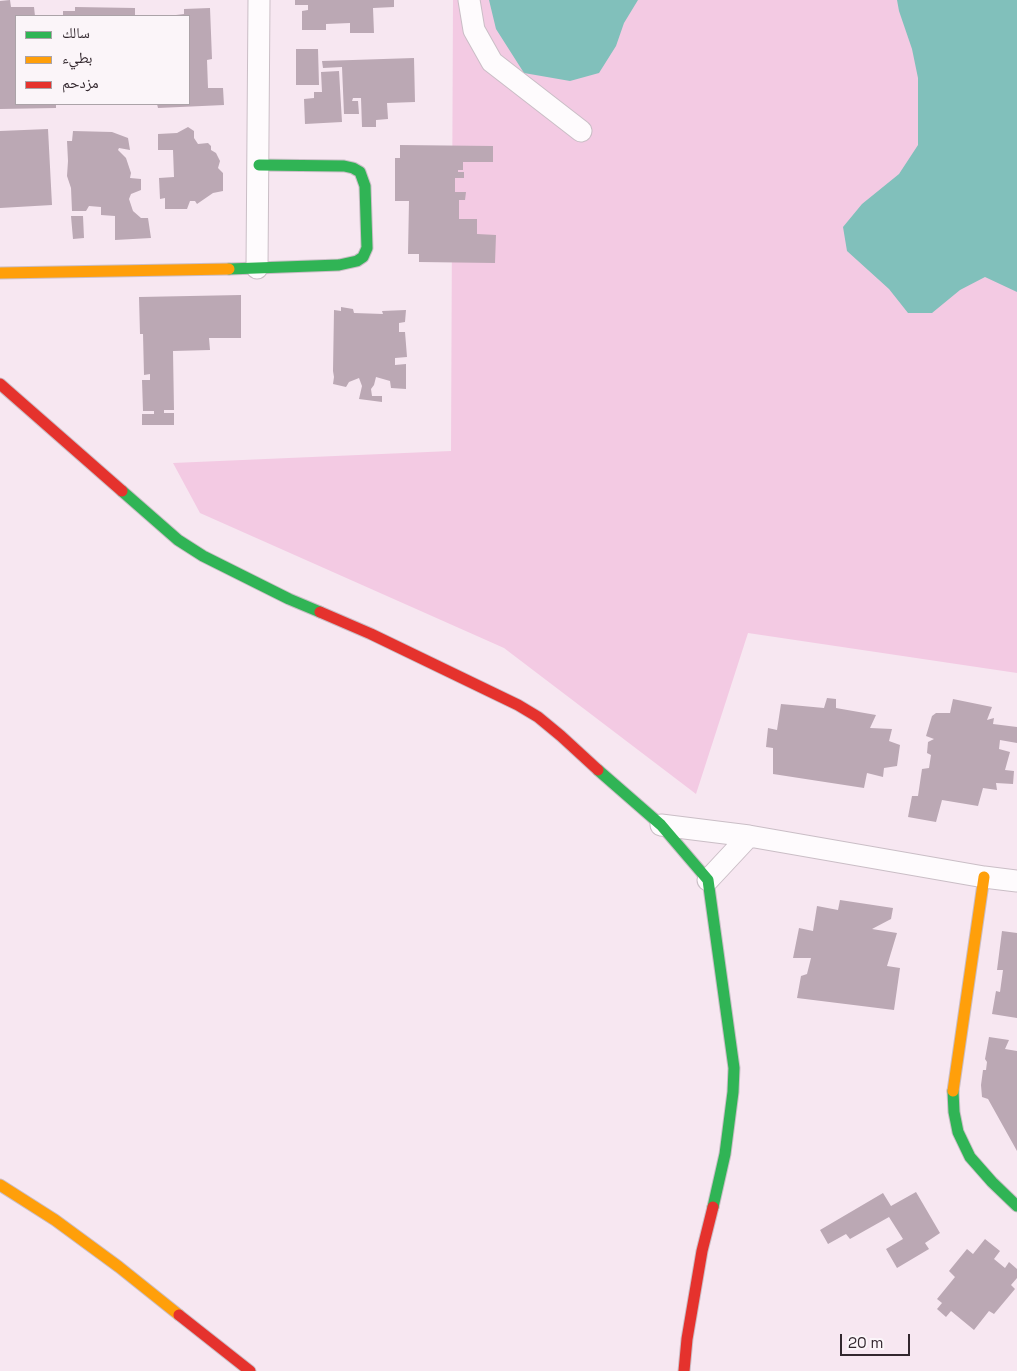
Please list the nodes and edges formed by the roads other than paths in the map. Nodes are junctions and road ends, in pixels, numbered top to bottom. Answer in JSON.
{"nodes":[{"id":1,"x":260,"y":0,"type":"edge"},
{"id":2,"x":469,"y":0,"type":"edge"},
{"id":3,"x":581,"y":131,"type":"dead end"},
{"id":4,"x":259,"y":165,"type":"junction"},
{"id":5,"x":257,"y":268,"type":"junction"},
{"id":6,"x":0,"y":272,"type":"edge"},
{"id":7,"x":0,"y":384,"type":"edge"},
{"id":8,"x":662,"y":825,"type":"junction"},
{"id":9,"x":749,"y":836,"type":"junction"},
{"id":10,"x":984,"y":877,"type":"junction"},
{"id":11,"x":708,"y":880,"type":"junction"},
{"id":12,"x":1017,"y":881,"type":"edge"},
{"id":13,"x":0,"y":1184,"type":"edge"},
{"id":14,"x":1017,"y":1206,"type":"edge"},
{"id":15,"x":250,"y":1371,"type":"edge"},
{"id":16,"x":684,"y":1371,"type":"edge"}],
"edges":[{"from":1,"to":4,"type":"street"},
{"from":2,"to":3,"type":"street"},
{"from":4,"to":5,"type":"street"},
{"from":4,"to":5,"type":"street"},
{"from":5,"to":6,"type":"street"},
{"from":7,"to":8,"type":"street"},
{"from":8,"to":9,"type":"street"},
{"from":8,"to":11,"type":"street"},
{"from":9,"to":10,"type":"street"},
{"from":9,"to":11,"type":"street"},
{"from":10,"to":12,"type":"street"},
{"from":10,"to":14,"type":"street"},
{"from":11,"to":16,"type":"street"},
{"from":13,"to":15,"type":"street"}]}
